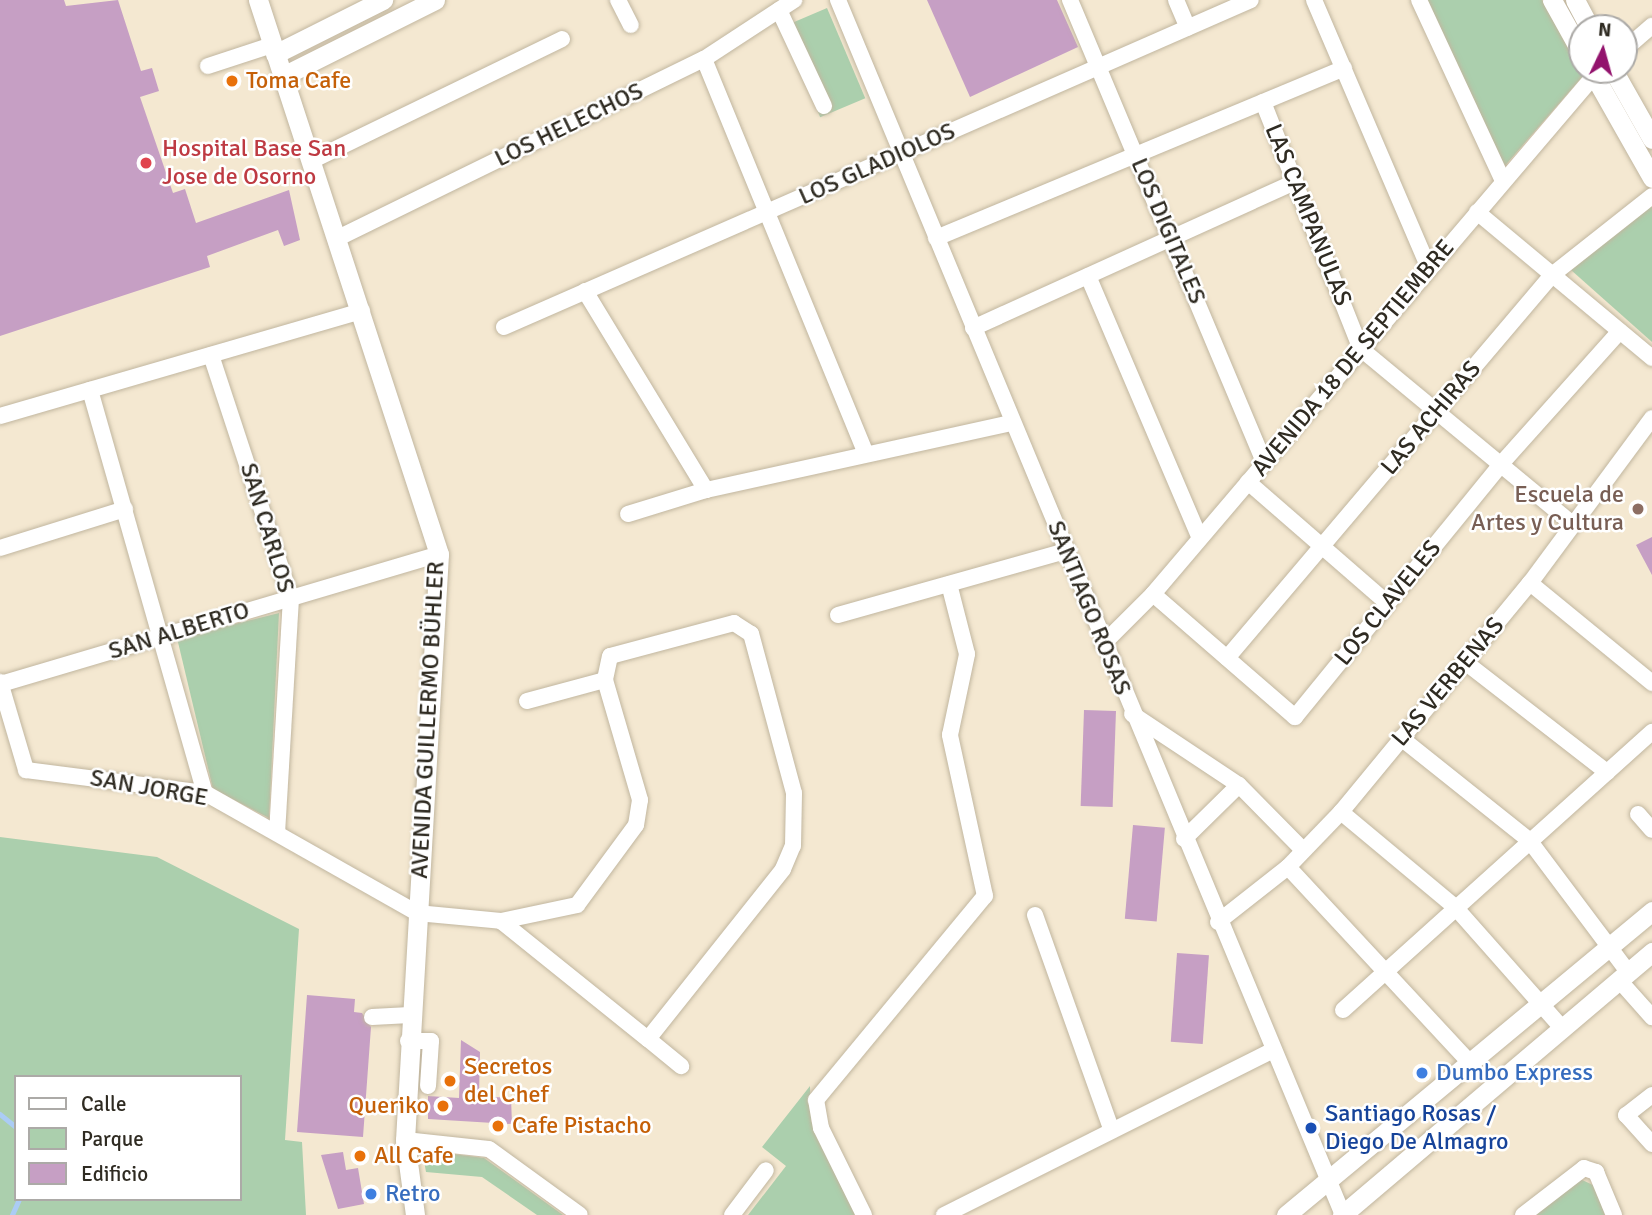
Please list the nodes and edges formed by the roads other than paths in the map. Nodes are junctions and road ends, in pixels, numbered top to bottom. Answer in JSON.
{"nodes":[{"id":1,"x":258,"y":0,"type":"edge"},
{"id":2,"x":383,"y":0,"type":"edge"},
{"id":3,"x":435,"y":0,"type":"edge"},
{"id":4,"x":618,"y":0,"type":"edge"},
{"id":5,"x":794,"y":0,"type":"edge"},
{"id":6,"x":838,"y":0,"type":"edge"},
{"id":7,"x":1070,"y":0,"type":"edge"},
{"id":8,"x":1176,"y":0,"type":"edge"},
{"id":9,"x":1251,"y":0,"type":"edge"},
{"id":10,"x":1314,"y":0,"type":"edge"},
{"id":11,"x":1419,"y":0,"type":"edge"},
{"id":12,"x":1552,"y":0,"type":"edge"},
{"id":13,"x":408,"y":6,"type":"edge"},
{"id":14,"x":779,"y":10,"type":"junction"},
{"id":15,"x":631,"y":25,"type":"dead end"},
{"id":16,"x":1652,"y":26,"type":"edge"},
{"id":17,"x":1188,"y":28,"type":"junction"},
{"id":18,"x":1568,"y":29,"type":"edge"},
{"id":19,"x":1638,"y":38,"type":"edge"},
{"id":20,"x":562,"y":39,"type":"dead end"},
{"id":21,"x":274,"y":50,"type":"junction"},
{"id":22,"x":704,"y":59,"type":"junction"},
{"id":23,"x":208,"y":66,"type":"dead end"},
{"id":24,"x":1097,"y":68,"type":"junction"},
{"id":25,"x":1344,"y":68,"type":"junction"},
{"id":26,"x":283,"y":76,"type":"junction"},
{"id":27,"x":1583,"y":84,"type":"edge"},
{"id":28,"x":1601,"y":84,"type":"edge"},
{"id":29,"x":1621,"y":84,"type":"edge"},
{"id":30,"x":1263,"y":102,"type":"junction"},
{"id":31,"x":824,"y":106,"type":"dead end"},
{"id":32,"x":1652,"y":139,"type":"edge"},
{"id":33,"x":901,"y":153,"type":"junction"},
{"id":34,"x":1136,"y":155,"type":"junction"},
{"id":35,"x":311,"y":161,"type":"junction"},
{"id":36,"x":1652,"y":178,"type":"edge"},
{"id":37,"x":1503,"y":181,"type":"junction"},
{"id":38,"x":1295,"y":182,"type":"junction"},
{"id":39,"x":1652,"y":196,"type":"edge"},
{"id":40,"x":1477,"y":212,"type":"junction"},
{"id":41,"x":766,"y":213,"type":"junction"},
{"id":42,"x":338,"y":238,"type":"junction"},
{"id":43,"x":936,"y":238,"type":"junction"},
{"id":44,"x":1172,"y":238,"type":"junction"},
{"id":45,"x":1429,"y":268,"type":"junction"},
{"id":46,"x":1552,"y":275,"type":"junction"},
{"id":47,"x":1088,"y":276,"type":"junction"},
{"id":48,"x":586,"y":292,"type":"junction"},
{"id":49,"x":362,"y":311,"type":"junction"},
{"id":50,"x":503,"y":327,"type":"dead end"},
{"id":51,"x":973,"y":328,"type":"junction"},
{"id":52,"x":1620,"y":331,"type":"junction"},
{"id":53,"x":1361,"y":349,"type":"junction"},
{"id":54,"x":211,"y":355,"type":"junction"},
{"id":55,"x":1652,"y":358,"type":"edge"},
{"id":56,"x":90,"y":390,"type":"junction"},
{"id":57,"x":1436,"y":411,"type":"junction"},
{"id":58,"x":0,"y":416,"type":"edge"},
{"id":59,"x":1652,"y":418,"type":"edge"},
{"id":60,"x":1012,"y":423,"type":"junction"},
{"id":61,"x":866,"y":454,"type":"junction"},
{"id":62,"x":1264,"y":463,"type":"junction"},
{"id":63,"x":1501,"y":464,"type":"junction"},
{"id":64,"x":1248,"y":482,"type":"junction"},
{"id":65,"x":706,"y":490,"type":"junction"},
{"id":66,"x":125,"y":509,"type":"junction"},
{"id":67,"x":628,"y":514,"type":"dead end"},
{"id":68,"x":1570,"y":522,"type":"junction"},
{"id":69,"x":1200,"y":538,"type":"junction"},
{"id":70,"x":1321,"y":547,"type":"junction"},
{"id":71,"x":0,"y":548,"type":"edge"},
{"id":72,"x":1065,"y":551,"type":"junction"},
{"id":73,"x":439,"y":554,"type":"junction"},
{"id":74,"x":1530,"y":583,"type":"junction"},
{"id":75,"x":949,"y":584,"type":"junction"},
{"id":76,"x":1153,"y":594,"type":"junction"},
{"id":77,"x":291,"y":598,"type":"junction"},
{"id":78,"x":1387,"y":603,"type":"junction"},
{"id":79,"x":838,"y":615,"type":"dead end"},
{"id":80,"x":164,"y":636,"type":"junction"},
{"id":81,"x":1103,"y":644,"type":"junction"},
{"id":82,"x":1227,"y":658,"type":"junction"},
{"id":83,"x":1465,"y":662,"type":"junction"},
{"id":84,"x":606,"y":680,"type":"junction"},
{"id":85,"x":0,"y":683,"type":"edge"},
{"id":86,"x":1652,"y":683,"type":"edge"},
{"id":87,"x":527,"y":701,"type":"dead end"},
{"id":88,"x":1132,"y":714,"type":"junction"},
{"id":89,"x":1652,"y":732,"type":"edge"},
{"id":90,"x":1401,"y":738,"type":"junction"},
{"id":91,"x":1607,"y":772,"type":"junction"},
{"id":92,"x":1239,"y":785,"type":"junction"},
{"id":93,"x":205,"y":793,"type":"junction"},
{"id":94,"x":1341,"y":812,"type":"junction"},
{"id":95,"x":1638,"y":814,"type":"dead end"},
{"id":96,"x":1652,"y":830,"type":"edge"},
{"id":97,"x":276,"y":832,"type":"junction"},
{"id":98,"x":1184,"y":839,"type":"junction"},
{"id":99,"x":1529,"y":840,"type":"junction"},
{"id":100,"x":1303,"y":850,"type":"junction"},
{"id":101,"x":1288,"y":867,"type":"junction"},
{"id":102,"x":1455,"y":906,"type":"junction"},
{"id":103,"x":1652,"y":911,"type":"edge"},
{"id":104,"x":417,"y":913,"type":"junction"},
{"id":105,"x":1035,"y":915,"type":"dead end"},
{"id":106,"x":501,"y":921,"type":"junction"},
{"id":107,"x":1218,"y":922,"type":"junction"},
{"id":108,"x":1610,"y":947,"type":"junction"},
{"id":109,"x":1652,"y":952,"type":"edge"},
{"id":110,"x":1381,"y":973,"type":"junction"},
{"id":111,"x":1624,"y":976,"type":"junction"},
{"id":112,"x":1542,"y":1004,"type":"junction"},
{"id":113,"x":1343,"y":1010,"type":"dead end"},
{"id":114,"x":410,"y":1015,"type":"junction"},
{"id":115,"x":372,"y":1017,"type":"dead end"},
{"id":116,"x":1652,"y":1017,"type":"edge"},
{"id":117,"x":1562,"y":1028,"type":"junction"},
{"id":118,"x":648,"y":1038,"type":"junction"},
{"id":119,"x":408,"y":1041,"type":"junction"},
{"id":120,"x":1273,"y":1050,"type":"junction"},
{"id":121,"x":1471,"y":1065,"type":"junction"},
{"id":122,"x":681,"y":1066,"type":"dead end"},
{"id":123,"x":428,"y":1086,"type":"dead end"},
{"id":124,"x":1652,"y":1095,"type":"edge"},
{"id":125,"x":1111,"y":1129,"type":"junction"},
{"id":126,"x":405,"y":1140,"type":"junction"},
{"id":127,"x":1652,"y":1144,"type":"edge"},
{"id":128,"x":766,"y":1170,"type":"dead end"},
{"id":129,"x":1330,"y":1184,"type":"junction"},
{"id":130,"x":562,"y":1210,"type":"edge"},
{"id":131,"x":415,"y":1215,"type":"edge"},
{"id":132,"x":580,"y":1215,"type":"edge"},
{"id":133,"x":733,"y":1215,"type":"edge"},
{"id":134,"x":864,"y":1215,"type":"edge"},
{"id":135,"x":944,"y":1215,"type":"edge"},
{"id":136,"x":1286,"y":1215,"type":"edge"},
{"id":137,"x":1342,"y":1215,"type":"edge"},
{"id":138,"x":1523,"y":1215,"type":"edge"},
{"id":139,"x":1614,"y":1215,"type":"edge"}],
"edges":[{"from":1,"to":21,"type":"main road","name":"AVENIDA GUILLERMO BÜHLER"},
{"from":2,"to":21,"type":"main road"},
{"from":3,"to":13,"type":"main road"},
{"from":4,"to":15,"type":"street"},
{"from":5,"to":14,"type":"street","name":"LOS HELECHOS"},
{"from":6,"to":33,"type":"street","name":"SANTIAGO ROSAS"},
{"from":7,"to":24,"type":"street","name":"LOS DIGITALES"},
{"from":8,"to":17,"type":"street"},
{"from":9,"to":17,"type":"street","name":"LOS GLADIOLOS"},
{"from":10,"to":25,"type":"street"},
{"from":11,"to":37,"type":"street"},
{"from":12,"to":18,"type":"main road"},
{"from":13,"to":26,"type":"main road"},
{"from":14,"to":22,"type":"street","name":"LOS HELECHOS"},
{"from":14,"to":31,"type":"street"},
{"from":16,"to":19,"type":"street"},
{"from":17,"to":24,"type":"street","name":"LOS GLADIOLOS"},
{"from":20,"to":35,"type":"street"},
{"from":21,"to":23,"type":"street"},
{"from":21,"to":26,"type":"main road","name":"AVENIDA GUILLERMO BÜHLER"},
{"from":22,"to":41,"type":"street"},
{"from":22,"to":42,"type":"street","name":"LOS HELECHOS"},
{"from":24,"to":33,"type":"street","name":"LOS GLADIOLOS"},
{"from":24,"to":34,"type":"street","name":"LOS DIGITALES"},
{"from":25,"to":30,"type":"street"},
{"from":25,"to":45,"type":"street"},
{"from":26,"to":35,"type":"main road","name":"AVENIDA GUILLERMO BÜHLER"},
{"from":27,"to":37,"type":"street","name":"AVENIDA 18 DE SEPTIEMBRE"},
{"from":28,"to":36,"type":"main road"},
{"from":29,"to":32,"type":"main road"},
{"from":30,"to":34,"type":"street"},
{"from":30,"to":38,"type":"street","name":"LAS CAMPANULAS"},
{"from":33,"to":41,"type":"street","name":"LOS GLADIOLOS"},
{"from":33,"to":43,"type":"street","name":"SANTIAGO ROSAS"},
{"from":34,"to":43,"type":"street"},
{"from":34,"to":44,"type":"street","name":"LOS DIGITALES"},
{"from":35,"to":42,"type":"main road","name":"AVENIDA GUILLERMO BÜHLER"},
{"from":37,"to":40,"type":"street","name":"AVENIDA 18 DE SEPTIEMBRE"},
{"from":38,"to":44,"type":"street"},
{"from":38,"to":53,"type":"street","name":"LAS CAMPANULAS"},
{"from":39,"to":46,"type":"street","name":"LAS ACHIRAS"},
{"from":40,"to":45,"type":"street","name":"AVENIDA 18 DE SEPTIEMBRE"},
{"from":40,"to":46,"type":"street"},
{"from":41,"to":48,"type":"street","name":"LOS GLADIOLOS"},
{"from":41,"to":61,"type":"street"},
{"from":42,"to":49,"type":"main road","name":"AVENIDA GUILLERMO BÜHLER"},
{"from":43,"to":51,"type":"street","name":"SANTIAGO ROSAS"},
{"from":44,"to":47,"type":"street"},
{"from":44,"to":62,"type":"street","name":"LOS DIGITALES"},
{"from":45,"to":53,"type":"street","name":"AVENIDA 18 DE SEPTIEMBRE"},
{"from":46,"to":52,"type":"street"},
{"from":46,"to":57,"type":"street","name":"LAS ACHIRAS"},
{"from":47,"to":51,"type":"street"},
{"from":47,"to":69,"type":"street"},
{"from":48,"to":50,"type":"street","name":"LOS GLADIOLOS"},
{"from":48,"to":65,"type":"street"},
{"from":49,"to":54,"type":"street"},
{"from":49,"to":73,"type":"main road","name":"AVENIDA GUILLERMO BÜHLER"},
{"from":51,"to":60,"type":"street","name":"SANTIAGO ROSAS"},
{"from":52,"to":55,"type":"street"},
{"from":52,"to":63,"type":"street","name":"LOS CLAVELES"},
{"from":53,"to":57,"type":"street","name":"LAS CAMPANULAS"},
{"from":53,"to":62,"type":"street","name":"AVENIDA 18 DE SEPTIEMBRE"},
{"from":54,"to":56,"type":"street"},
{"from":54,"to":77,"type":"street","name":"SAN CARLOS"},
{"from":56,"to":58,"type":"street"},
{"from":56,"to":66,"type":"street"},
{"from":57,"to":63,"type":"street","name":"LAS CAMPANULAS"},
{"from":57,"to":70,"type":"street","name":"LAS ACHIRAS"},
{"from":59,"to":68,"type":"street","name":"LAS VERBENAS"},
{"from":60,"to":61,"type":"street"},
{"from":60,"to":72,"type":"street","name":"SANTIAGO ROSAS"},
{"from":61,"to":65,"type":"street"},
{"from":62,"to":64,"type":"street","name":"AVENIDA 18 DE SEPTIEMBRE"},
{"from":63,"to":68,"type":"street","name":"LAS CAMPANULAS"},
{"from":63,"to":78,"type":"street","name":"LOS CLAVELES"},
{"from":64,"to":69,"type":"street","name":"AVENIDA 18 DE SEPTIEMBRE"},
{"from":64,"to":70,"type":"street"},
{"from":65,"to":67,"type":"street"},
{"from":66,"to":71,"type":"street"},
{"from":66,"to":80,"type":"street"},
{"from":68,"to":74,"type":"street","name":"LAS VERBENAS"},
{"from":69,"to":76,"type":"street","name":"AVENIDA 18 DE SEPTIEMBRE"},
{"from":70,"to":78,"type":"street"},
{"from":70,"to":82,"type":"street","name":"LAS ACHIRAS"},
{"from":72,"to":75,"type":"street"},
{"from":72,"to":81,"type":"street","name":"SANTIAGO ROSAS"},
{"from":73,"to":77,"type":"street","name":"SAN ALBERTO"},
{"from":73,"to":104,"type":"main road","name":"AVENIDA GUILLERMO BÜHLER"},
{"from":74,"to":83,"type":"street","name":"LAS VERBENAS"},
{"from":74,"to":86,"type":"street"},
{"from":75,"to":79,"type":"street"},
{"from":75,"to":134,"type":"street"},
{"from":76,"to":81,"type":"street","name":"AVENIDA 18 DE SEPTIEMBRE"},
{"from":76,"to":82,"type":"street"},
{"from":77,"to":80,"type":"street","name":"SAN ALBERTO"},
{"from":77,"to":97,"type":"street","name":"SAN CARLOS"},
{"from":78,"to":82,"type":"street","name":"LOS CLAVELES"},
{"from":80,"to":85,"type":"street","name":"SAN ALBERTO"},
{"from":80,"to":93,"type":"street"},
{"from":81,"to":88,"type":"street","name":"SANTIAGO ROSAS"},
{"from":83,"to":90,"type":"street","name":"LAS VERBENAS"},
{"from":83,"to":91,"type":"street"},
{"from":84,"to":87,"type":"street"},
{"from":84,"to":106,"type":"street"},
{"from":84,"to":118,"type":"street"},
{"from":85,"to":93,"type":"street","name":"SAN JORGE"},
{"from":88,"to":92,"type":"street"},
{"from":88,"to":98,"type":"street","name":"SANTIAGO ROSAS"},
{"from":89,"to":91,"type":"street"},
{"from":90,"to":94,"type":"street","name":"LAS VERBENAS"},
{"from":90,"to":99,"type":"street"},
{"from":91,"to":99,"type":"street"},
{"from":92,"to":98,"type":"street"},
{"from":92,"to":100,"type":"street"},
{"from":93,"to":97,"type":"street","name":"SAN JORGE"},
{"from":94,"to":100,"type":"street","name":"LAS VERBENAS"},
{"from":94,"to":102,"type":"street"},
{"from":95,"to":96,"type":"street"},
{"from":97,"to":104,"type":"street","name":"SAN JORGE"},
{"from":98,"to":107,"type":"street","name":"SANTIAGO ROSAS"},
{"from":99,"to":102,"type":"street"},
{"from":99,"to":108,"type":"street"},
{"from":100,"to":101,"type":"street","name":"LAS VERBENAS"},
{"from":101,"to":107,"type":"street","name":"LAS VERBENAS"},
{"from":101,"to":110,"type":"street"},
{"from":102,"to":110,"type":"street"},
{"from":102,"to":112,"type":"street"},
{"from":103,"to":108,"type":"main road"},
{"from":104,"to":106,"type":"street"},
{"from":104,"to":114,"type":"main road","name":"AVENIDA GUILLERMO BÜHLER"},
{"from":105,"to":125,"type":"street"},
{"from":106,"to":118,"type":"street"},
{"from":107,"to":120,"type":"street","name":"SANTIAGO ROSAS"},
{"from":108,"to":111,"type":"street"},
{"from":108,"to":112,"type":"main road"},
{"from":109,"to":111,"type":"main road"},
{"from":110,"to":113,"type":"street"},
{"from":110,"to":121,"type":"street"},
{"from":111,"to":116,"type":"street"},
{"from":111,"to":117,"type":"main road"},
{"from":112,"to":117,"type":"street"},
{"from":112,"to":121,"type":"main road"},
{"from":114,"to":115,"type":"street"},
{"from":114,"to":119,"type":"main road","name":"AVENIDA GUILLERMO BÜHLER"},
{"from":117,"to":137,"type":"main road"},
{"from":118,"to":122,"type":"street"},
{"from":119,"to":123,"type":"street"},
{"from":119,"to":126,"type":"main road","name":"AVENIDA GUILLERMO BÜHLER"},
{"from":120,"to":125,"type":"street"},
{"from":120,"to":129,"type":"street","name":"SANTIAGO ROSAS"},
{"from":121,"to":129,"type":"main road"},
{"from":124,"to":127,"type":"street"},
{"from":125,"to":135,"type":"street"},
{"from":126,"to":130,"type":"street"},
{"from":126,"to":131,"type":"main road","name":"AVENIDA GUILLERMO BÜHLER"},
{"from":128,"to":133,"type":"street"},
{"from":129,"to":136,"type":"main road"},
{"from":129,"to":137,"type":"street","name":"SANTIAGO ROSAS"},
{"from":130,"to":132,"type":"street"},
{"from":138,"to":139,"type":"street"}]}
